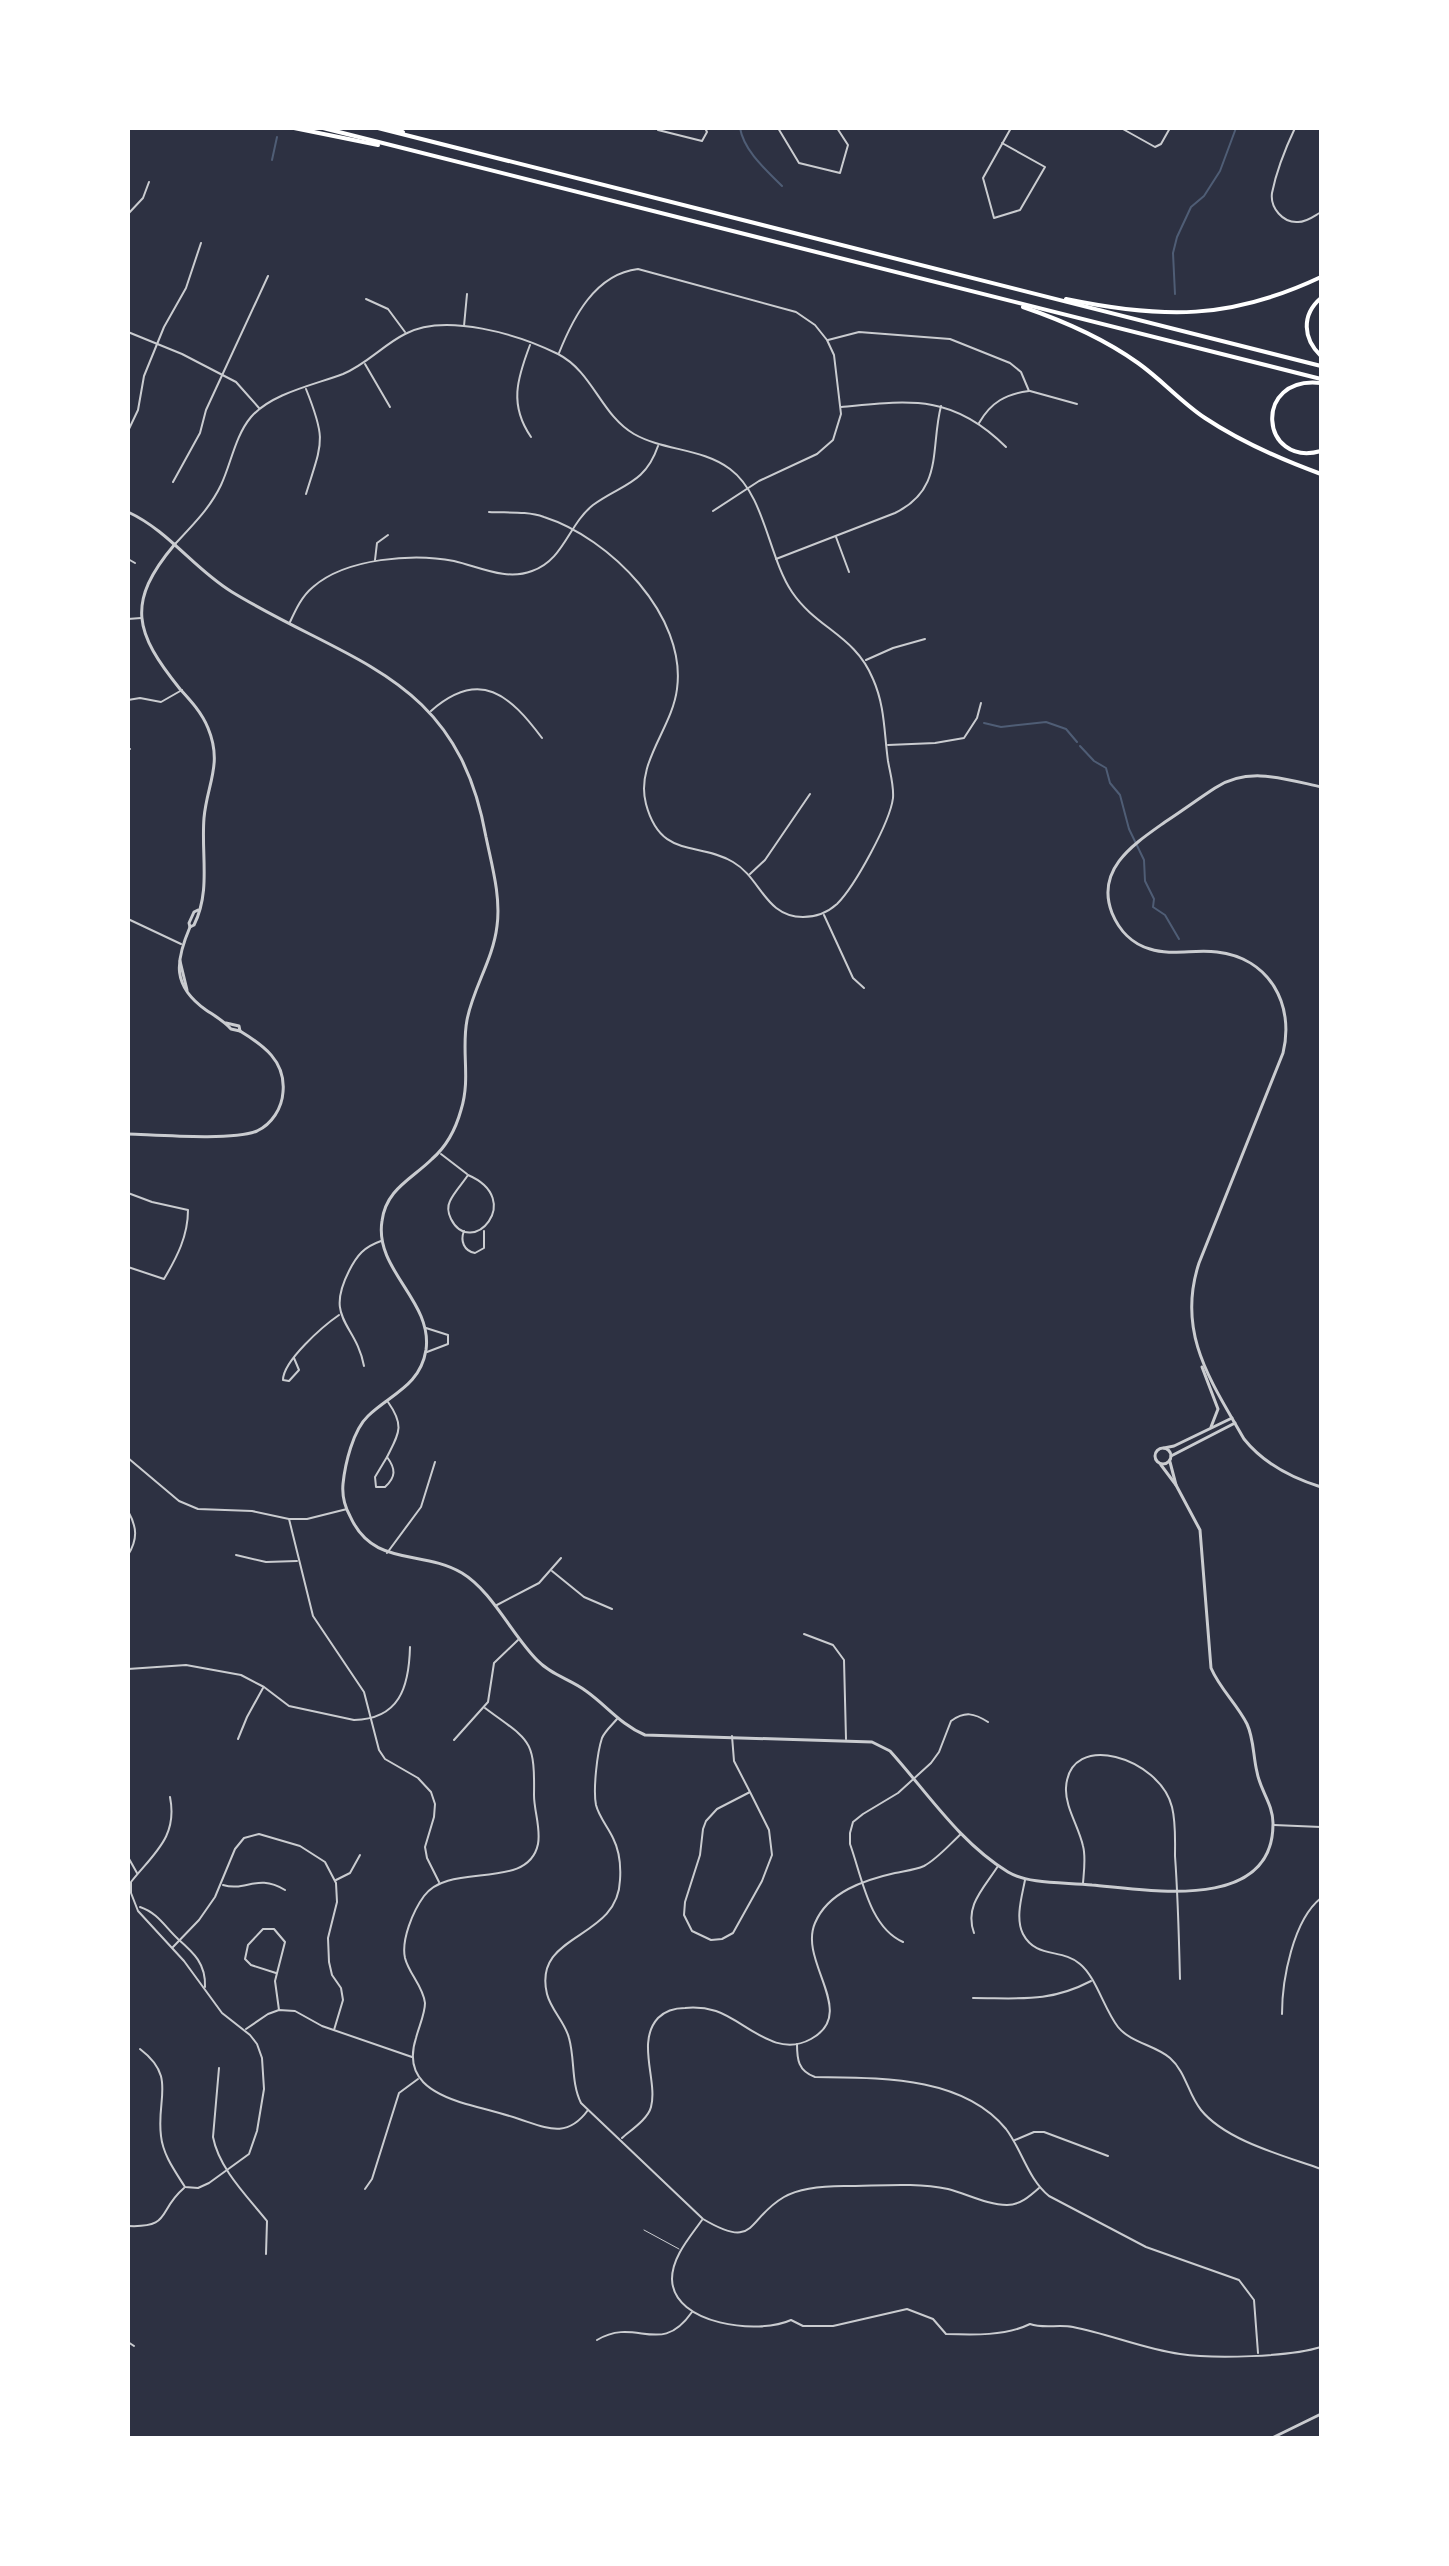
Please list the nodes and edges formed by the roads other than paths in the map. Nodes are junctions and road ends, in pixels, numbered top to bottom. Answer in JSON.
{"nodes":[{"id":1,"x":294,"y":128,"type":"edge"},
{"id":2,"x":323,"y":128,"type":"edge"},
{"id":3,"x":378,"y":128,"type":"edge"},
{"id":4,"x":393,"y":128,"type":"edge"},
{"id":5,"x":658,"y":128,"type":"edge"},
{"id":6,"x":705,"y":128,"type":"edge"},
{"id":7,"x":786,"y":128,"type":"edge"},
{"id":8,"x":837,"y":128,"type":"edge"},
{"id":9,"x":1011,"y":128,"type":"edge"},
{"id":10,"x":1121,"y":128,"type":"edge"},
{"id":11,"x":1170,"y":128,"type":"edge"},
{"id":12,"x":1295,"y":128,"type":"edge"},
{"id":13,"x":779,"y":130,"type":"edge"},
{"id":14,"x":428,"y":140,"type":"junction"},
{"id":15,"x":1002,"y":143,"type":"junction"},
{"id":16,"x":400,"y":148,"type":"junction"},
{"id":17,"x":149,"y":182,"type":"dead end"},
{"id":18,"x":1321,"y":212,"type":"edge"},
{"id":19,"x":128,"y":214,"type":"edge"},
{"id":20,"x":201,"y":243,"type":"dead end"},
{"id":21,"x":268,"y":276,"type":"dead end"},
{"id":22,"x":1321,"y":277,"type":"edge"},
{"id":23,"x":1005,"y":286,"type":"junction"},
{"id":24,"x":467,"y":294,"type":"dead end"},
{"id":25,"x":994,"y":297,"type":"junction"},
{"id":26,"x":1321,"y":298,"type":"edge"},
{"id":27,"x":366,"y":299,"type":"dead end"},
{"id":28,"x":464,"y":327,"type":"junction"},
{"id":29,"x":128,"y":332,"type":"edge"},
{"id":30,"x":405,"y":333,"type":"junction"},
{"id":31,"x":827,"y":340,"type":"junction"},
{"id":32,"x":158,"y":343,"type":"junction"},
{"id":33,"x":530,"y":344,"type":"junction"},
{"id":34,"x":558,"y":354,"type":"junction"},
{"id":35,"x":1321,"y":356,"type":"edge"},
{"id":36,"x":364,"y":363,"type":"junction"},
{"id":37,"x":1321,"y":366,"type":"edge"},
{"id":38,"x":222,"y":375,"type":"junction"},
{"id":39,"x":1321,"y":381,"type":"edge"},
{"id":40,"x":306,"y":388,"type":"junction"},
{"id":41,"x":1029,"y":391,"type":"junction"},
{"id":42,"x":1077,"y":404,"type":"dead end"},
{"id":43,"x":941,"y":406,"type":"junction"},
{"id":44,"x":390,"y":407,"type":"dead end"},
{"id":45,"x":841,"y":407,"type":"junction"},
{"id":46,"x":260,"y":409,"type":"junction"},
{"id":47,"x":979,"y":423,"type":"junction"},
{"id":48,"x":128,"y":431,"type":"edge"},
{"id":49,"x":531,"y":437,"type":"dead end"},
{"id":50,"x":659,"y":444,"type":"junction"},
{"id":51,"x":1006,"y":447,"type":"dead end"},
{"id":52,"x":1321,"y":451,"type":"edge"},
{"id":53,"x":1321,"y":474,"type":"edge"},
{"id":54,"x":173,"y":482,"type":"dead end"},
{"id":55,"x":748,"y":487,"type":"junction"},
{"id":56,"x":306,"y":494,"type":"dead end"},
{"id":57,"x":713,"y":511,"type":"dead end"},
{"id":58,"x":128,"y":512,"type":"edge"},
{"id":59,"x":489,"y":512,"type":"dead end"},
{"id":60,"x":573,"y":530,"type":"junction"},
{"id":61,"x":388,"y":535,"type":"dead end"},
{"id":62,"x":836,"y":536,"type":"junction"},
{"id":63,"x":175,"y":544,"type":"junction"},
{"id":64,"x":128,"y":559,"type":"edge"},
{"id":65,"x":776,"y":559,"type":"junction"},
{"id":66,"x":375,"y":562,"type":"junction"},
{"id":67,"x":135,"y":563,"type":"dead end"},
{"id":68,"x":849,"y":572,"type":"dead end"},
{"id":69,"x":142,"y":618,"type":"junction"},
{"id":70,"x":128,"y":619,"type":"edge"},
{"id":71,"x":289,"y":623,"type":"junction"},
{"id":72,"x":925,"y":639,"type":"dead end"},
{"id":73,"x":865,"y":661,"type":"junction"},
{"id":74,"x":182,"y":690,"type":"junction"},
{"id":75,"x":128,"y":700,"type":"edge"},
{"id":76,"x":981,"y":703,"type":"dead end"},
{"id":77,"x":431,"y":711,"type":"junction"},
{"id":78,"x":542,"y":738,"type":"dead end"},
{"id":79,"x":887,"y":745,"type":"junction"},
{"id":80,"x":1321,"y":787,"type":"edge"},
{"id":81,"x":810,"y":794,"type":"dead end"},
{"id":82,"x":749,"y":875,"type":"junction"},
{"id":83,"x":823,"y":914,"type":"junction"},
{"id":84,"x":128,"y":919,"type":"edge"},
{"id":85,"x":183,"y":945,"type":"junction"},
{"id":86,"x":864,"y":988,"type":"dead end"},
{"id":87,"x":128,"y":1134,"type":"edge"},
{"id":88,"x":439,"y":1152,"type":"junction"},
{"id":89,"x":468,"y":1175,"type":"junction"},
{"id":90,"x":128,"y":1193,"type":"edge"},
{"id":91,"x":484,"y":1230,"type":"junction"},
{"id":92,"x":464,"y":1231,"type":"junction"},
{"id":93,"x":382,"y":1241,"type":"junction"},
{"id":94,"x":128,"y":1267,"type":"edge"},
{"id":95,"x":340,"y":1315,"type":"junction"},
{"id":96,"x":425,"y":1327,"type":"junction"},
{"id":97,"x":426,"y":1352,"type":"junction"},
{"id":98,"x":294,"y":1358,"type":"junction"},
{"id":99,"x":1200,"y":1360,"type":"junction"},
{"id":100,"x":364,"y":1366,"type":"dead end"},
{"id":101,"x":388,"y":1401,"type":"junction"},
{"id":102,"x":1232,"y":1418,"type":"junction"},
{"id":103,"x":1235,"y":1423,"type":"junction"},
{"id":104,"x":1210,"y":1429,"type":"junction"},
{"id":105,"x":1164,"y":1448,"type":"junction"},
{"id":106,"x":387,"y":1457,"type":"junction"},
{"id":107,"x":128,"y":1458,"type":"edge"},
{"id":108,"x":1170,"y":1458,"type":"junction"},
{"id":109,"x":435,"y":1462,"type":"dead end"},
{"id":110,"x":1161,"y":1465,"type":"junction"},
{"id":111,"x":1176,"y":1485,"type":"junction"},
{"id":112,"x":1321,"y":1487,"type":"edge"},
{"id":113,"x":347,"y":1509,"type":"junction"},
{"id":114,"x":128,"y":1511,"type":"edge"},
{"id":115,"x":289,"y":1519,"type":"junction"},
{"id":116,"x":387,"y":1553,"type":"junction"},
{"id":117,"x":128,"y":1555,"type":"edge"},
{"id":118,"x":236,"y":1555,"type":"dead end"},
{"id":119,"x":561,"y":1558,"type":"dead end"},
{"id":120,"x":298,"y":1561,"type":"junction"},
{"id":121,"x":551,"y":1571,"type":"junction"},
{"id":122,"x":494,"y":1607,"type":"junction"},
{"id":123,"x":612,"y":1609,"type":"dead end"},
{"id":124,"x":804,"y":1634,"type":"dead end"},
{"id":125,"x":519,"y":1639,"type":"junction"},
{"id":126,"x":410,"y":1647,"type":"dead end"},
{"id":127,"x":128,"y":1669,"type":"edge"},
{"id":128,"x":264,"y":1687,"type":"junction"},
{"id":129,"x":485,"y":1708,"type":"junction"},
{"id":130,"x":371,"y":1718,"type":"junction"},
{"id":131,"x":618,"y":1718,"type":"junction"},
{"id":132,"x":988,"y":1722,"type":"dead end"},
{"id":133,"x":732,"y":1736,"type":"junction"},
{"id":134,"x":238,"y":1739,"type":"dead end"},
{"id":135,"x":454,"y":1740,"type":"dead end"},
{"id":136,"x":846,"y":1740,"type":"junction"},
{"id":137,"x":915,"y":1778,"type":"junction"},
{"id":138,"x":750,"y":1792,"type":"junction"},
{"id":139,"x":170,"y":1797,"type":"dead end"},
{"id":140,"x":1273,"y":1825,"type":"junction"},
{"id":141,"x":1321,"y":1827,"type":"edge"},
{"id":142,"x":961,"y":1834,"type":"junction"},
{"id":143,"x":360,"y":1855,"type":"dead end"},
{"id":144,"x":128,"y":1857,"type":"edge"},
{"id":145,"x":999,"y":1865,"type":"junction"},
{"id":146,"x":138,"y":1874,"type":"junction"},
{"id":147,"x":128,"y":1878,"type":"edge"},
{"id":148,"x":1025,"y":1878,"type":"junction"},
{"id":149,"x":335,"y":1880,"type":"junction"},
{"id":150,"x":131,"y":1882,"type":"junction"},
{"id":151,"x":863,"y":1882,"type":"junction"},
{"id":152,"x":221,"y":1884,"type":"junction"},
{"id":153,"x":440,"y":1884,"type":"junction"},
{"id":154,"x":1083,"y":1884,"type":"junction"},
{"id":155,"x":285,"y":1890,"type":"dead end"},
{"id":156,"x":1177,"y":1890,"type":"junction"},
{"id":157,"x":1321,"y":1898,"type":"edge"},
{"id":158,"x":138,"y":1906,"type":"junction"},
{"id":159,"x":974,"y":1933,"type":"dead end"},
{"id":160,"x":180,"y":1941,"type":"junction"},
{"id":161,"x":903,"y":1942,"type":"dead end"},
{"id":162,"x":172,"y":1948,"type":"junction"},
{"id":163,"x":276,"y":1973,"type":"junction"},
{"id":164,"x":1180,"y":1979,"type":"dead end"},
{"id":165,"x":1091,"y":1981,"type":"junction"},
{"id":166,"x":205,"y":1988,"type":"junction"},
{"id":167,"x":973,"y":1998,"type":"dead end"},
{"id":168,"x":279,"y":2010,"type":"junction"},
{"id":169,"x":1282,"y":2014,"type":"dead end"},
{"id":170,"x":245,"y":2029,"type":"junction"},
{"id":171,"x":334,"y":2030,"type":"junction"},
{"id":172,"x":797,"y":2044,"type":"junction"},
{"id":173,"x":140,"y":2049,"type":"dead end"},
{"id":174,"x":412,"y":2057,"type":"junction"},
{"id":175,"x":219,"y":2068,"type":"dead end"},
{"id":176,"x":419,"y":2078,"type":"junction"},
{"id":177,"x":588,"y":2110,"type":"junction"},
{"id":178,"x":621,"y":2139,"type":"junction"},
{"id":179,"x":1014,"y":2141,"type":"junction"},
{"id":180,"x":1108,"y":2156,"type":"dead end"},
{"id":181,"x":228,"y":2169,"type":"junction"},
{"id":182,"x":1321,"y":2169,"type":"edge"},
{"id":183,"x":185,"y":2187,"type":"junction"},
{"id":184,"x":1039,"y":2188,"type":"junction"},
{"id":185,"x":365,"y":2189,"type":"dead end"},
{"id":186,"x":703,"y":2219,"type":"junction"},
{"id":187,"x":128,"y":2226,"type":"edge"},
{"id":188,"x":644,"y":2230,"type":"dead end"},
{"id":189,"x":682,"y":2250,"type":"junction"},
{"id":190,"x":266,"y":2254,"type":"dead end"},
{"id":191,"x":693,"y":2311,"type":"junction"},
{"id":192,"x":597,"y":2340,"type":"dead end"},
{"id":193,"x":128,"y":2342,"type":"edge"},
{"id":194,"x":134,"y":2346,"type":"dead end"},
{"id":195,"x":1321,"y":2347,"type":"edge"},
{"id":196,"x":1258,"y":2354,"type":"junction"},
{"id":197,"x":1321,"y":2414,"type":"edge"},
{"id":198,"x":1287,"y":2430,"type":"junction"},
{"id":199,"x":1272,"y":2438,"type":"edge"},
{"id":200,"x":1284,"y":2438,"type":"edge"}],
"edges":[{"from":1,"to":16,"type":"highway"},
{"from":2,"to":16,"type":"highway"},
{"from":3,"to":14,"type":"highway"},
{"from":4,"to":14,"type":"highway"},
{"from":5,"to":6,"type":"street"},
{"from":7,"to":13,"type":"street"},
{"from":8,"to":13,"type":"street"},
{"from":9,"to":15,"type":"street"},
{"from":10,"to":11,"type":"street"},
{"from":12,"to":18,"type":"street"},
{"from":14,"to":23,"type":"highway"},
{"from":15,"to":15,"type":"street"},
{"from":16,"to":25,"type":"highway"},
{"from":17,"to":19,"type":"street"},
{"from":20,"to":32,"type":"street"},
{"from":21,"to":38,"type":"street"},
{"from":22,"to":23,"type":"highway"},
{"from":23,"to":37,"type":"highway"},
{"from":24,"to":28,"type":"street"},
{"from":25,"to":39,"type":"highway"},
{"from":25,"to":53,"type":"highway"},
{"from":26,"to":35,"type":"highway"},
{"from":27,"to":30,"type":"street"},
{"from":28,"to":30,"type":"street"},
{"from":28,"to":33,"type":"street"},
{"from":29,"to":32,"type":"street"},
{"from":30,"to":36,"type":"street"},
{"from":31,"to":34,"type":"street"},
{"from":31,"to":41,"type":"street"},
{"from":31,"to":45,"type":"street"},
{"from":32,"to":38,"type":"street"},
{"from":32,"to":48,"type":"street"},
{"from":33,"to":34,"type":"street"},
{"from":33,"to":49,"type":"street"},
{"from":34,"to":50,"type":"street"},
{"from":36,"to":40,"type":"street"},
{"from":36,"to":44,"type":"street"},
{"from":38,"to":46,"type":"street"},
{"from":38,"to":54,"type":"street"},
{"from":39,"to":52,"type":"highway"},
{"from":40,"to":46,"type":"street"},
{"from":40,"to":56,"type":"street"},
{"from":41,"to":42,"type":"street"},
{"from":41,"to":47,"type":"street"},
{"from":43,"to":45,"type":"street"},
{"from":43,"to":47,"type":"street"},
{"from":43,"to":62,"type":"street"},
{"from":45,"to":55,"type":"street"},
{"from":46,"to":63,"type":"street"},
{"from":47,"to":51,"type":"street"},
{"from":50,"to":55,"type":"street"},
{"from":50,"to":60,"type":"street"},
{"from":55,"to":57,"type":"street"},
{"from":55,"to":65,"type":"street"},
{"from":58,"to":63,"type":"street"},
{"from":59,"to":60,"type":"street"},
{"from":60,"to":66,"type":"street"},
{"from":60,"to":82,"type":"street"},
{"from":61,"to":66,"type":"street"},
{"from":62,"to":65,"type":"street"},
{"from":62,"to":68,"type":"street"},
{"from":63,"to":69,"type":"street"},
{"from":63,"to":71,"type":"street"},
{"from":64,"to":67,"type":"street"},
{"from":65,"to":73,"type":"street"},
{"from":66,"to":71,"type":"street"},
{"from":69,"to":70,"type":"street"},
{"from":69,"to":74,"type":"street"},
{"from":71,"to":77,"type":"street"},
{"from":72,"to":73,"type":"street"},
{"from":73,"to":79,"type":"street"},
{"from":74,"to":75,"type":"street"},
{"from":74,"to":85,"type":"street"},
{"from":76,"to":79,"type":"street"},
{"from":77,"to":78,"type":"street"},
{"from":77,"to":88,"type":"street"},
{"from":79,"to":83,"type":"street"},
{"from":80,"to":99,"type":"street"},
{"from":81,"to":82,"type":"street"},
{"from":82,"to":83,"type":"street"},
{"from":83,"to":86,"type":"street"},
{"from":84,"to":85,"type":"street"},
{"from":85,"to":87,"type":"street"},
{"from":88,"to":89,"type":"street"},
{"from":88,"to":93,"type":"street"},
{"from":89,"to":91,"type":"street"},
{"from":89,"to":92,"type":"street"},
{"from":90,"to":94,"type":"street"},
{"from":91,"to":92,"type":"street"},
{"from":91,"to":92,"type":"street"},
{"from":93,"to":95,"type":"street"},
{"from":93,"to":96,"type":"street"},
{"from":95,"to":98,"type":"street"},
{"from":95,"to":100,"type":"street"},
{"from":96,"to":97,"type":"street"},
{"from":96,"to":97,"type":"street"},
{"from":97,"to":101,"type":"street"},
{"from":98,"to":98,"type":"street"},
{"from":99,"to":102,"type":"street"},
{"from":99,"to":104,"type":"street"},
{"from":101,"to":106,"type":"street"},
{"from":101,"to":113,"type":"street"},
{"from":102,"to":103,"type":"street"},
{"from":102,"to":104,"type":"street"},
{"from":103,"to":108,"type":"street"},
{"from":103,"to":112,"type":"street"},
{"from":104,"to":105,"type":"street"},
{"from":105,"to":108,"type":"street"},
{"from":105,"to":110,"type":"street"},
{"from":106,"to":106,"type":"street"},
{"from":107,"to":115,"type":"street"},
{"from":108,"to":110,"type":"street"},
{"from":108,"to":111,"type":"street"},
{"from":109,"to":116,"type":"street"},
{"from":110,"to":111,"type":"street"},
{"from":111,"to":140,"type":"street"},
{"from":113,"to":115,"type":"street"},
{"from":113,"to":116,"type":"street"},
{"from":114,"to":117,"type":"street"},
{"from":115,"to":120,"type":"street"},
{"from":116,"to":122,"type":"street"},
{"from":118,"to":120,"type":"street"},
{"from":119,"to":121,"type":"street"},
{"from":120,"to":130,"type":"street"},
{"from":121,"to":122,"type":"street"},
{"from":121,"to":123,"type":"street"},
{"from":122,"to":125,"type":"street"},
{"from":124,"to":136,"type":"street"},
{"from":125,"to":129,"type":"street"},
{"from":125,"to":131,"type":"street"},
{"from":126,"to":130,"type":"street"},
{"from":127,"to":128,"type":"street"},
{"from":128,"to":130,"type":"street"},
{"from":128,"to":134,"type":"street"},
{"from":129,"to":135,"type":"street"},
{"from":129,"to":153,"type":"street"},
{"from":130,"to":153,"type":"street"},
{"from":131,"to":133,"type":"street"},
{"from":131,"to":177,"type":"street"},
{"from":132,"to":137,"type":"street"},
{"from":133,"to":136,"type":"street"},
{"from":133,"to":138,"type":"street"},
{"from":136,"to":137,"type":"street"},
{"from":137,"to":142,"type":"street"},
{"from":137,"to":151,"type":"street"},
{"from":138,"to":138,"type":"street"},
{"from":139,"to":146,"type":"street"},
{"from":140,"to":141,"type":"street"},
{"from":140,"to":156,"type":"street"},
{"from":142,"to":145,"type":"street"},
{"from":142,"to":151,"type":"street"},
{"from":143,"to":149,"type":"street"},
{"from":144,"to":146,"type":"street"},
{"from":145,"to":148,"type":"street"},
{"from":145,"to":159,"type":"street"},
{"from":146,"to":150,"type":"street"},
{"from":147,"to":150,"type":"street"},
{"from":148,"to":154,"type":"street"},
{"from":148,"to":165,"type":"street"},
{"from":149,"to":152,"type":"street"},
{"from":149,"to":171,"type":"street"},
{"from":150,"to":158,"type":"street"},
{"from":151,"to":161,"type":"street"},
{"from":151,"to":172,"type":"street"},
{"from":152,"to":155,"type":"street"},
{"from":152,"to":160,"type":"street"},
{"from":153,"to":174,"type":"street"},
{"from":154,"to":156,"type":"street"},
{"from":154,"to":156,"type":"street"},
{"from":156,"to":164,"type":"street"},
{"from":157,"to":169,"type":"street"},
{"from":158,"to":160,"type":"street"},
{"from":158,"to":162,"type":"street"},
{"from":160,"to":162,"type":"street"},
{"from":160,"to":166,"type":"street"},
{"from":162,"to":166,"type":"street"},
{"from":163,"to":163,"type":"street"},
{"from":163,"to":168,"type":"street"},
{"from":165,"to":167,"type":"street"},
{"from":165,"to":182,"type":"street"},
{"from":166,"to":170,"type":"street"},
{"from":168,"to":170,"type":"street"},
{"from":168,"to":171,"type":"street"},
{"from":170,"to":181,"type":"street"},
{"from":171,"to":174,"type":"street"},
{"from":172,"to":178,"type":"street"},
{"from":172,"to":179,"type":"street"},
{"from":173,"to":183,"type":"street"},
{"from":174,"to":176,"type":"street"},
{"from":175,"to":181,"type":"street"},
{"from":176,"to":177,"type":"street"},
{"from":176,"to":185,"type":"street"},
{"from":177,"to":178,"type":"street"},
{"from":178,"to":186,"type":"street"},
{"from":179,"to":180,"type":"street"},
{"from":179,"to":184,"type":"street"},
{"from":181,"to":183,"type":"street"},
{"from":181,"to":190,"type":"street"},
{"from":183,"to":187,"type":"street"},
{"from":184,"to":186,"type":"street"},
{"from":184,"to":196,"type":"street"},
{"from":186,"to":189,"type":"street"},
{"from":188,"to":189,"type":"lane"},
{"from":189,"to":191,"type":"street"},
{"from":191,"to":192,"type":"street"},
{"from":191,"to":196,"type":"street"},
{"from":193,"to":194,"type":"street"},
{"from":195,"to":196,"type":"street"},
{"from":197,"to":198,"type":"street"},
{"from":198,"to":199,"type":"street"},
{"from":198,"to":200,"type":"street"}]}
